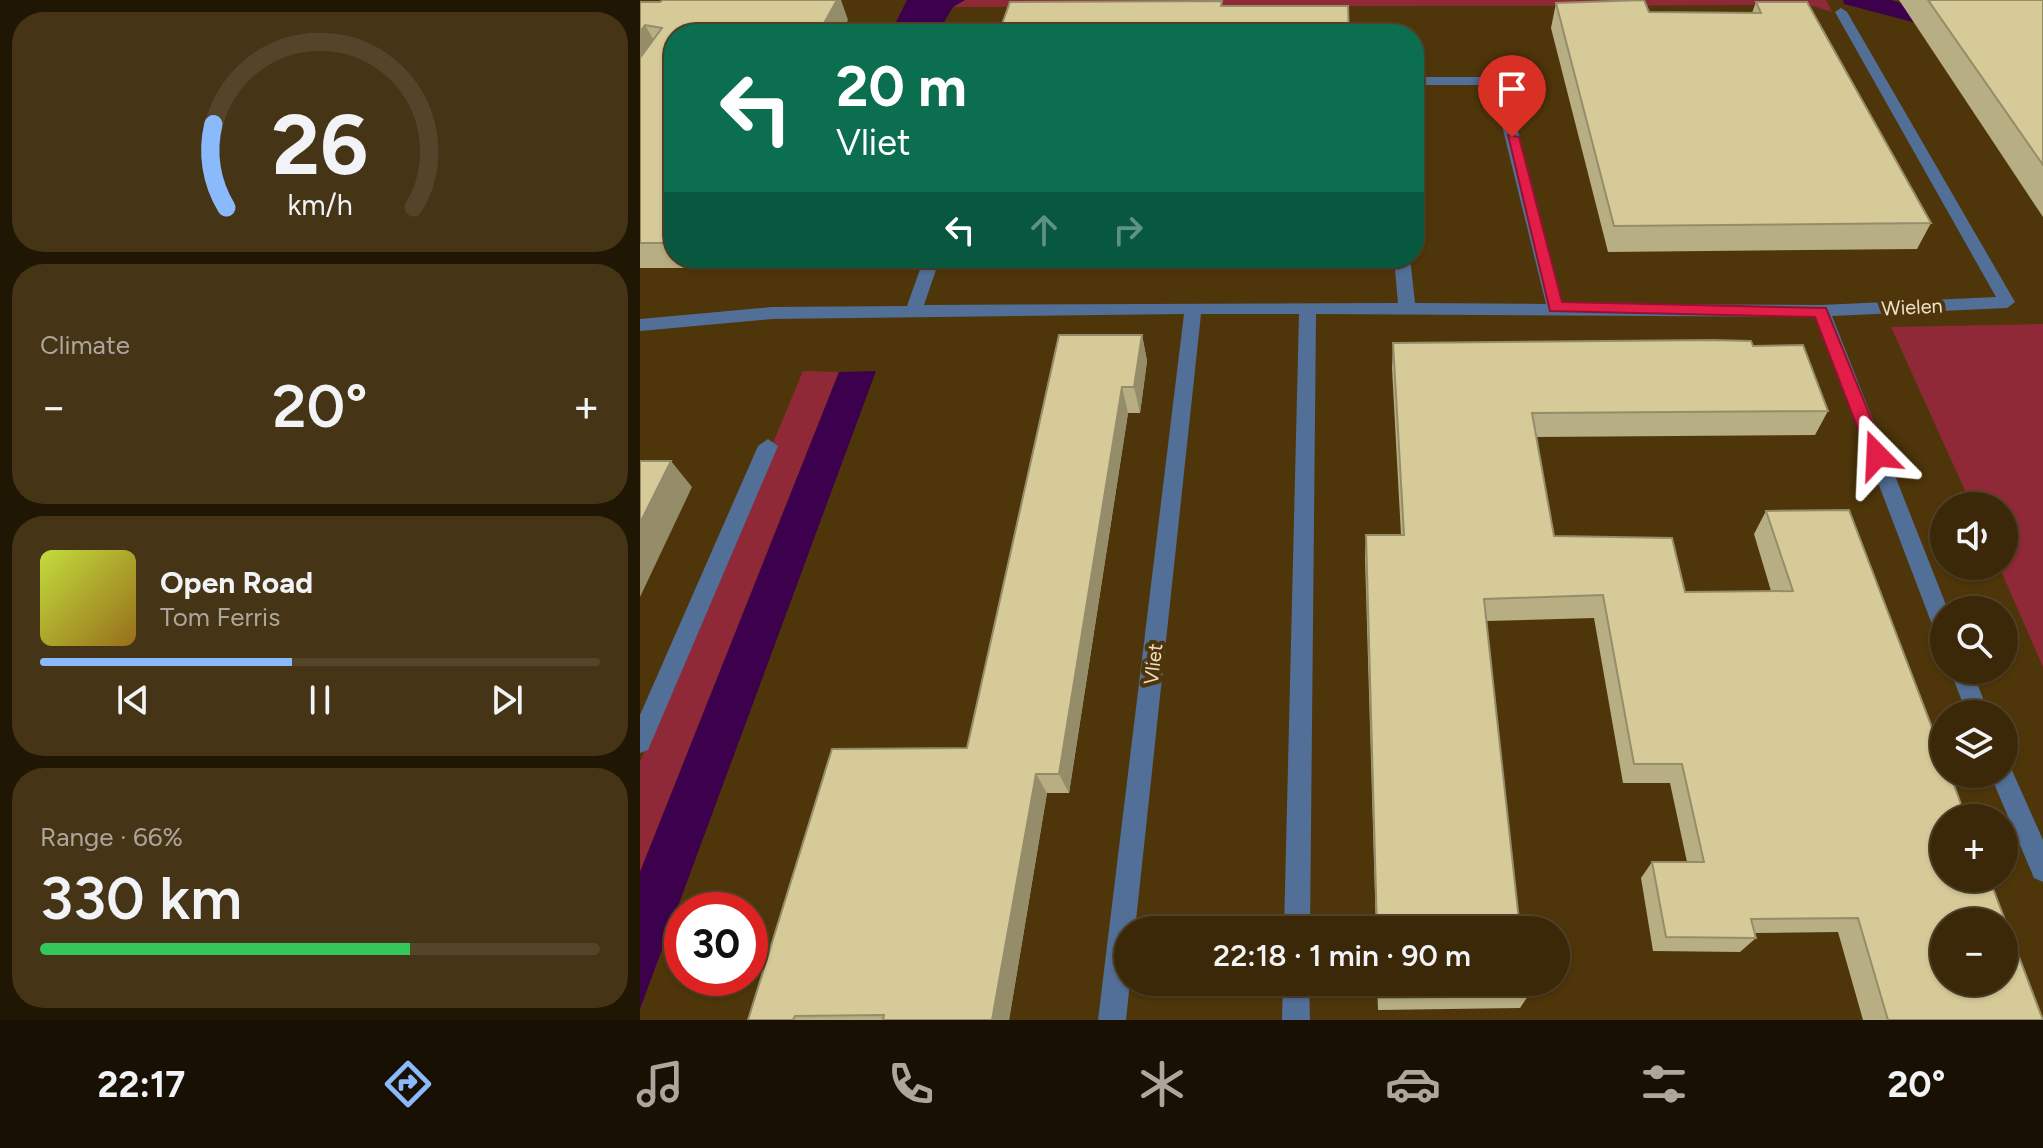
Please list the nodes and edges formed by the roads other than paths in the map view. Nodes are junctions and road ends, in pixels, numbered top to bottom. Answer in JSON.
{"nodes":[{"id":1,"x":1841,"y":12,"type":"dead end"},
{"id":2,"x":1424,"y":81,"type":"edge"},
{"id":3,"x":928,"y":268,"type":"edge"},
{"id":4,"x":1403,"y":268,"type":"edge"},
{"id":5,"x":1193,"y":308,"type":"junction"},
{"id":6,"x":1308,"y":308,"type":"junction"},
{"id":7,"x":1407,"y":308,"type":"junction"},
{"id":8,"x":1556,"y":308,"type":"junction"},
{"id":9,"x":1821,"y":311,"type":"junction"},
{"id":10,"x":913,"y":312,"type":"junction"},
{"id":11,"x":640,"y":325,"type":"edge"},
{"id":12,"x":768,"y":446,"type":"dead end"},
{"id":13,"x":1932,"y":596,"type":"edge"},
{"id":14,"x":640,"y":742,"type":"edge"},
{"id":15,"x":2008,"y":788,"type":"edge"},
{"id":16,"x":2043,"y":869,"type":"edge"},
{"id":17,"x":1297,"y":916,"type":"edge"},
{"id":18,"x":1296,"y":996,"type":"edge"},
{"id":19,"x":1112,"y":1020,"type":"edge"},
{"id":20,"x":1296,"y":1020,"type":"edge"}],
"edges":[{"from":1,"to":9,"type":"street","name":"Wielen"},
{"from":2,"to":8,"type":"street"},
{"from":3,"to":10,"type":"street"},
{"from":4,"to":7,"type":"street"},
{"from":5,"to":6,"type":"street"},
{"from":5,"to":10,"type":"street"},
{"from":5,"to":19,"type":"street","name":"Vliet"},
{"from":6,"to":7,"type":"street"},
{"from":6,"to":17,"type":"street"},
{"from":7,"to":8,"type":"street"},
{"from":8,"to":9,"type":"street"},
{"from":9,"to":13,"type":"street"},
{"from":10,"to":11,"type":"street"},
{"from":12,"to":14,"type":"street"},
{"from":15,"to":16,"type":"street"},
{"from":18,"to":20,"type":"street"}]}
